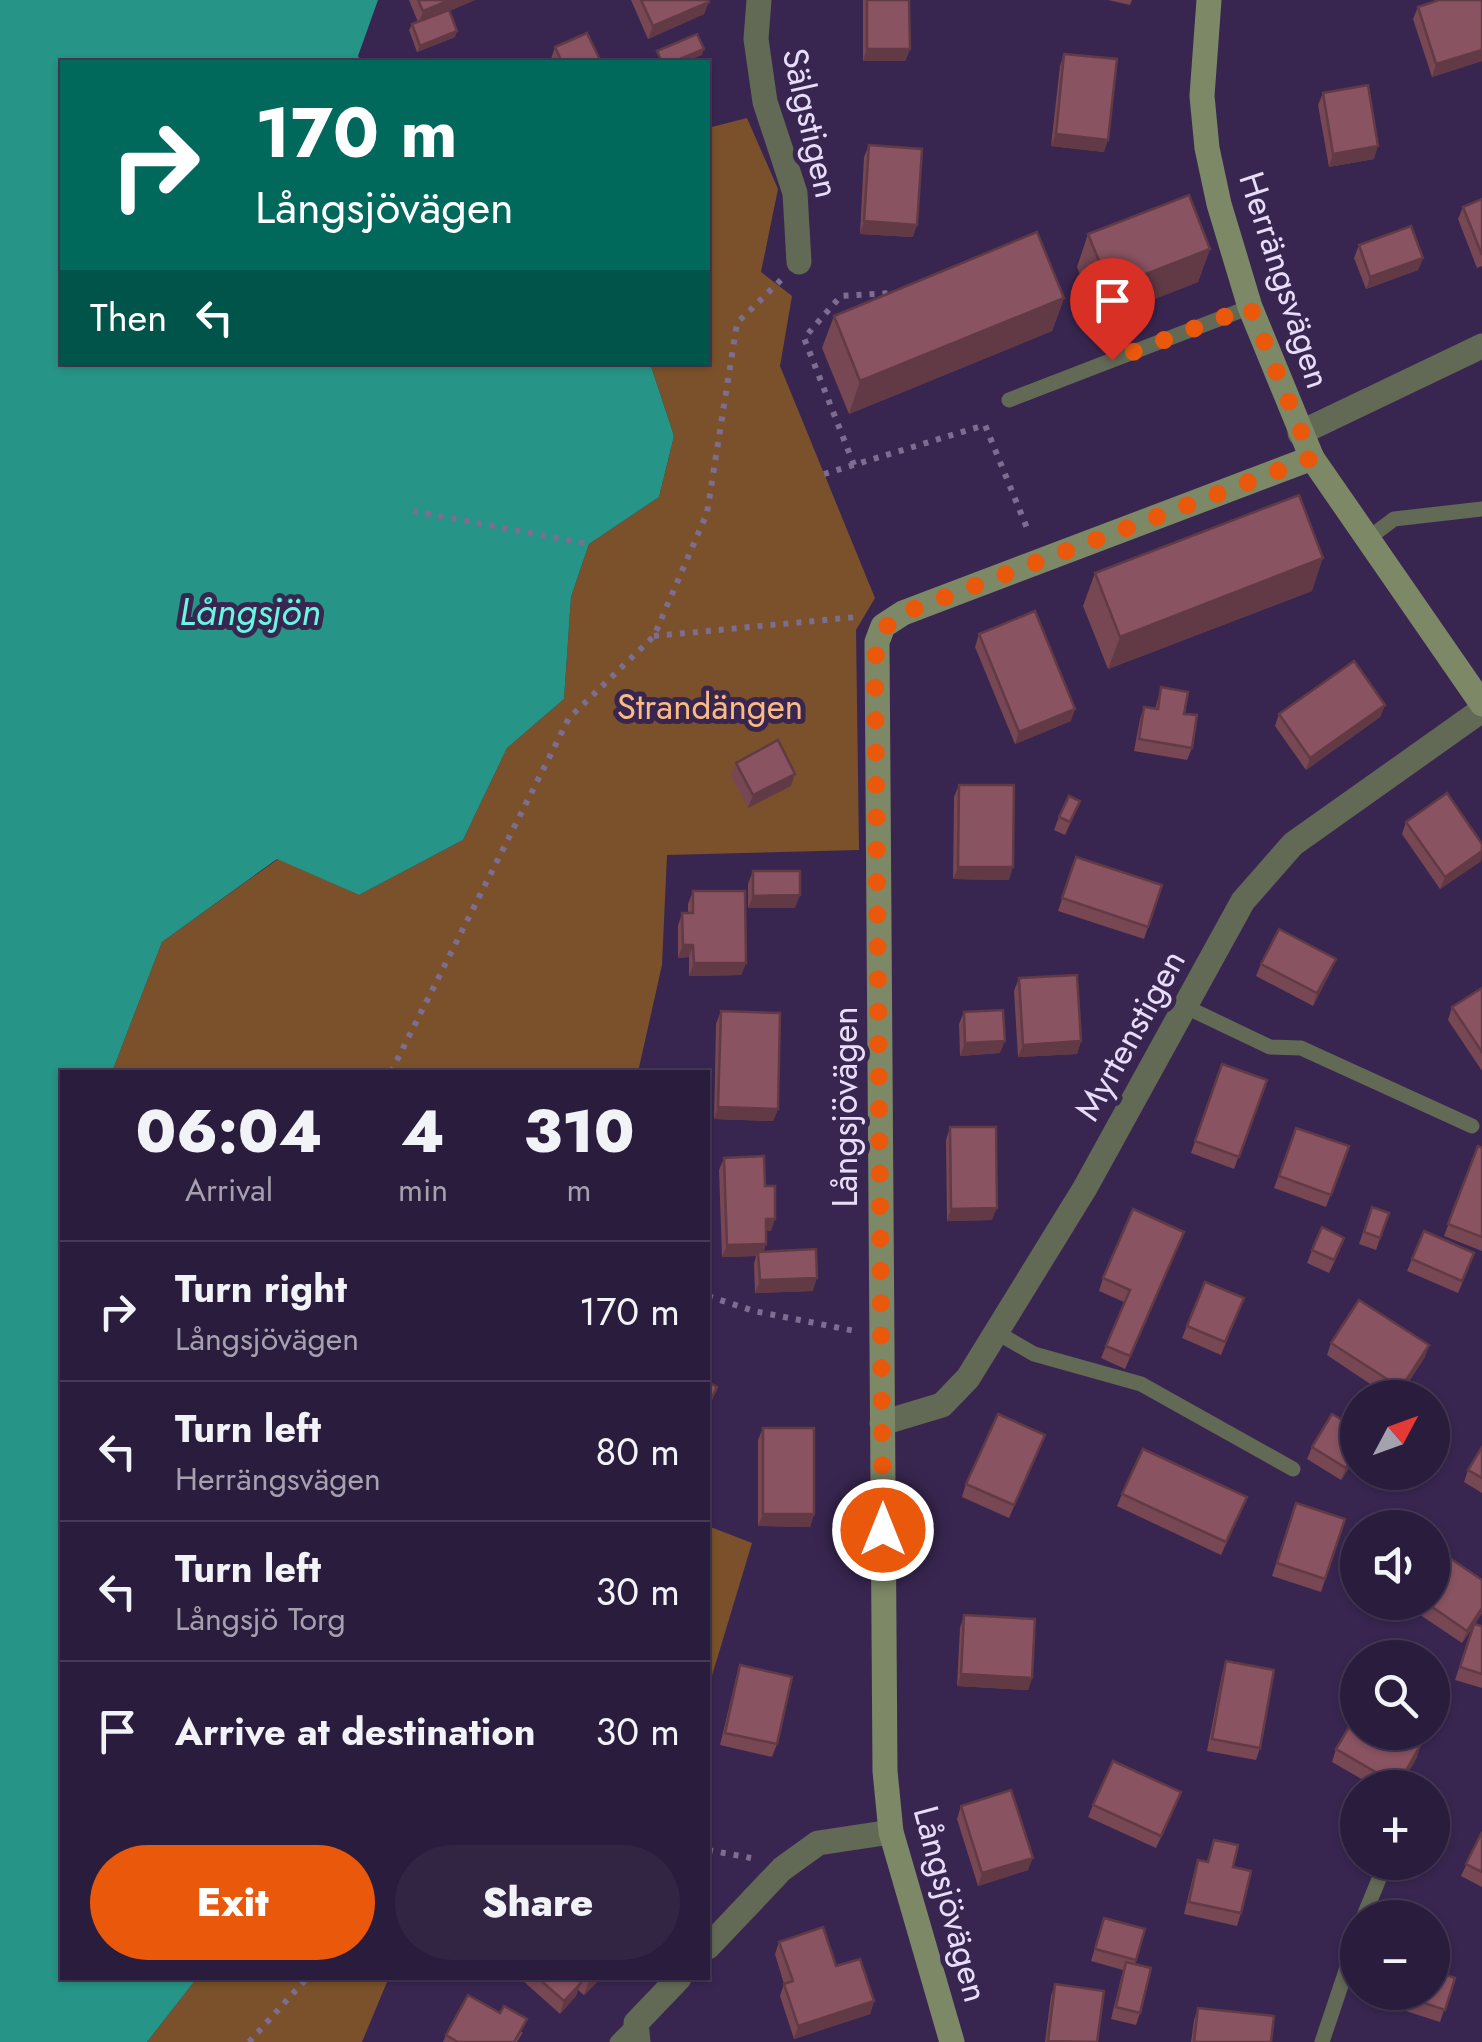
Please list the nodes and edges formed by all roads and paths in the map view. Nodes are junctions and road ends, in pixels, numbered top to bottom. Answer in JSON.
{"nodes":[{"id":1,"x":759,"y":0,"type":"edge"},
{"id":2,"x":1209,"y":0,"type":"edge"},
{"id":3,"x":799,"y":262,"type":"joint"},
{"id":4,"x":897,"y":293,"type":"edge"},
{"id":5,"x":1250,"y":307,"type":"junction"},
{"id":6,"x":1482,"y":346,"type":"edge"},
{"id":7,"x":1009,"y":400,"type":"dead end"},
{"id":8,"x":1300,"y":433,"type":"junction"},
{"id":9,"x":1312,"y":458,"type":"junction"},
{"id":10,"x":854,"y":465,"type":"junction"},
{"id":11,"x":824,"y":474,"type":"dead end"},
{"id":12,"x":1482,"y":509,"type":"edge"},
{"id":13,"x":413,"y":511,"type":"dead end"},
{"id":14,"x":1370,"y":537,"type":"junction"},
{"id":15,"x":1031,"y":540,"type":"dead end"},
{"id":16,"x":589,"y":544,"type":"dead end"},
{"id":17,"x":903,"y":613,"type":"junction"},
{"id":18,"x":654,"y":636,"type":"junction"},
{"id":19,"x":1482,"y":707,"type":"edge"},
{"id":20,"x":1186,"y":1007,"type":"junction"},
{"id":21,"x":392,"y":1070,"type":"edge"},
{"id":22,"x":1472,"y":1126,"type":"dead end"},
{"id":23,"x":710,"y":1297,"type":"edge"},
{"id":24,"x":996,"y":1332,"type":"junction"},
{"id":25,"x":881,"y":1336,"type":"junction"},
{"id":26,"x":882,"y":1422,"type":"junction"},
{"id":27,"x":1293,"y":1469,"type":"dead end"},
{"id":28,"x":890,"y":1832,"type":"junction"},
{"id":29,"x":710,"y":1850,"type":"edge"},
{"id":30,"x":782,"y":1869,"type":"junction"},
{"id":31,"x":710,"y":1945,"type":"edge"},
{"id":32,"x":305,"y":1980,"type":"edge"},
{"id":33,"x":677,"y":1980,"type":"edge"},
{"id":34,"x":1340,"y":1988,"type":"edge"},
{"id":35,"x":637,"y":2033,"type":"edge"},
{"id":36,"x":249,"y":2042,"type":"edge"},
{"id":37,"x":617,"y":2042,"type":"edge"},
{"id":38,"x":952,"y":2042,"type":"edge"},
{"id":39,"x":1322,"y":2042,"type":"edge"}],
"edges":[{"from":1,"to":3,"type":"street","name":"Sälgstigen"},
{"from":2,"to":5,"type":"street","name":"Herrängsvägen"},
{"from":3,"to":18,"type":"path"},
{"from":4,"to":10,"type":"path"},
{"from":5,"to":7,"type":"lane"},
{"from":5,"to":8,"type":"street","name":"Herrängsvägen"},
{"from":6,"to":8,"type":"street"},
{"from":8,"to":9,"type":"street","name":"Herrängsvägen"},
{"from":9,"to":14,"type":"street","name":"Herrängsvägen"},
{"from":9,"to":17,"type":"street"},
{"from":10,"to":11,"type":"path"},
{"from":10,"to":15,"type":"path"},
{"from":12,"to":14,"type":"lane"},
{"from":13,"to":16,"type":"path"},
{"from":14,"to":19,"type":"street","name":"Herrängsvägen"},
{"from":17,"to":18,"type":"path"},
{"from":17,"to":25,"type":"street","name":"Långsjövägen"},
{"from":18,"to":21,"type":"path"},
{"from":19,"to":20,"type":"street","name":"Myrtenstigen"},
{"from":20,"to":22,"type":"lane"},
{"from":20,"to":24,"type":"street","name":"Myrtenstigen"},
{"from":23,"to":25,"type":"path"},
{"from":24,"to":26,"type":"street","name":"Myrtenstigen"},
{"from":24,"to":27,"type":"lane"},
{"from":25,"to":26,"type":"street","name":"Långsjövägen"},
{"from":26,"to":28,"type":"street","name":"Långsjövägen"},
{"from":28,"to":30,"type":"street"},
{"from":28,"to":38,"type":"street","name":"Långsjövägen"},
{"from":29,"to":30,"type":"path"},
{"from":30,"to":31,"type":"street"},
{"from":32,"to":36,"type":"path"},
{"from":33,"to":35,"type":"street"},
{"from":34,"to":39,"type":"lane"},
{"from":35,"to":37,"type":"lane"}]}
